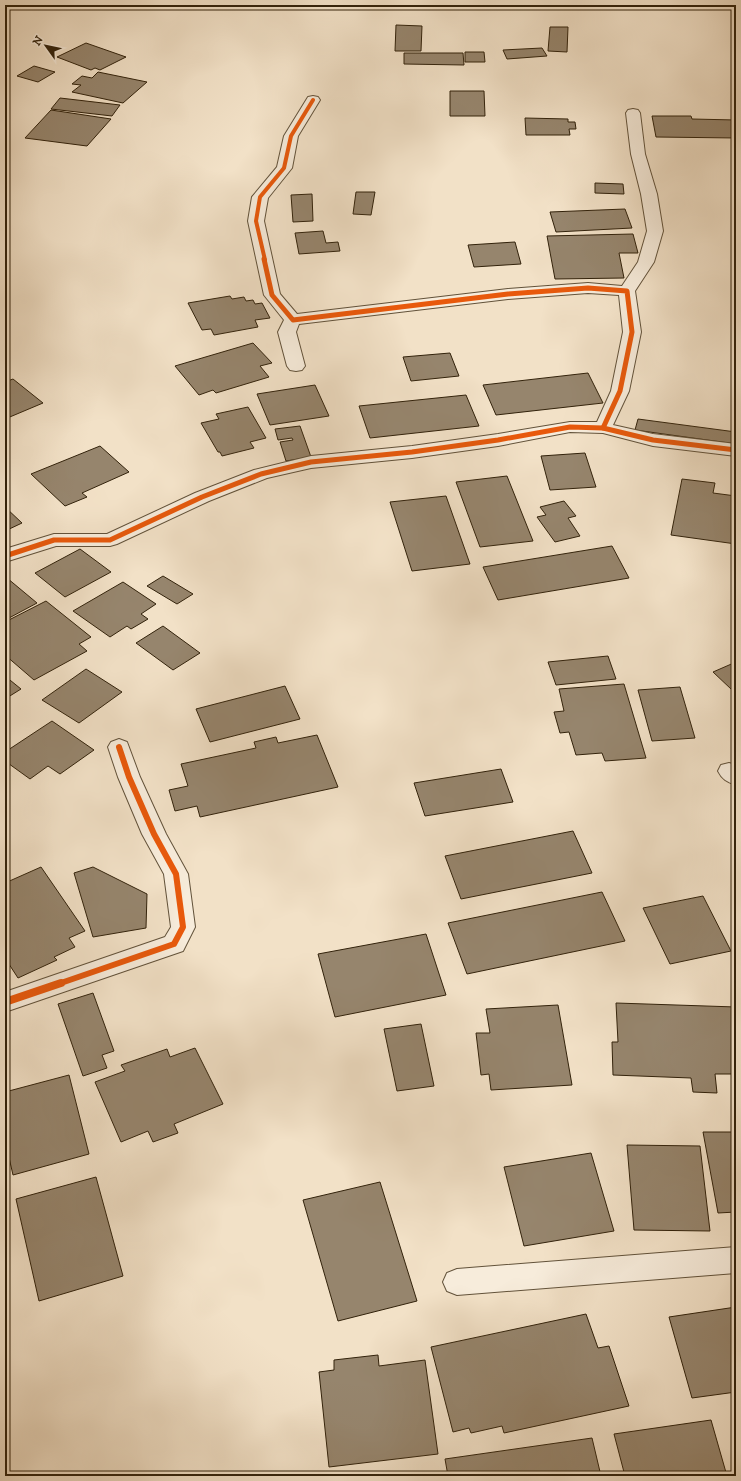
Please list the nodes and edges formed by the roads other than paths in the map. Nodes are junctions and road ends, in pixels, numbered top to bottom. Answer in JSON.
{"nodes":[{"id":1,"x":312,"y":100,"type":"dead end"},
{"id":2,"x":633,"y":114,"type":"dead end"},
{"id":3,"x":627,"y":292,"type":"junction"},
{"id":4,"x":293,"y":320,"type":"junction"},
{"id":5,"x":296,"y":366,"type":"dead end"},
{"id":6,"x":603,"y":428,"type":"junction"},
{"id":7,"x":736,"y":450,"type":"edge"},
{"id":8,"x":5,"y":556,"type":"edge"},
{"id":9,"x":119,"y":747,"type":"dead end"},
{"id":10,"x":5,"y":1002,"type":"edge"},
{"id":11,"x":736,"y":1260,"type":"edge"},
{"id":12,"x":457,"y":1282,"type":"dead end"}],
"edges":[{"from":1,"to":4,"type":"street"},
{"from":2,"to":3,"type":"street"},
{"from":3,"to":4,"type":"street"},
{"from":3,"to":6,"type":"street"},
{"from":4,"to":5,"type":"street"},
{"from":6,"to":7,"type":"street"},
{"from":6,"to":8,"type":"street"},
{"from":9,"to":10,"type":"street"},
{"from":11,"to":12,"type":"street"}]}
